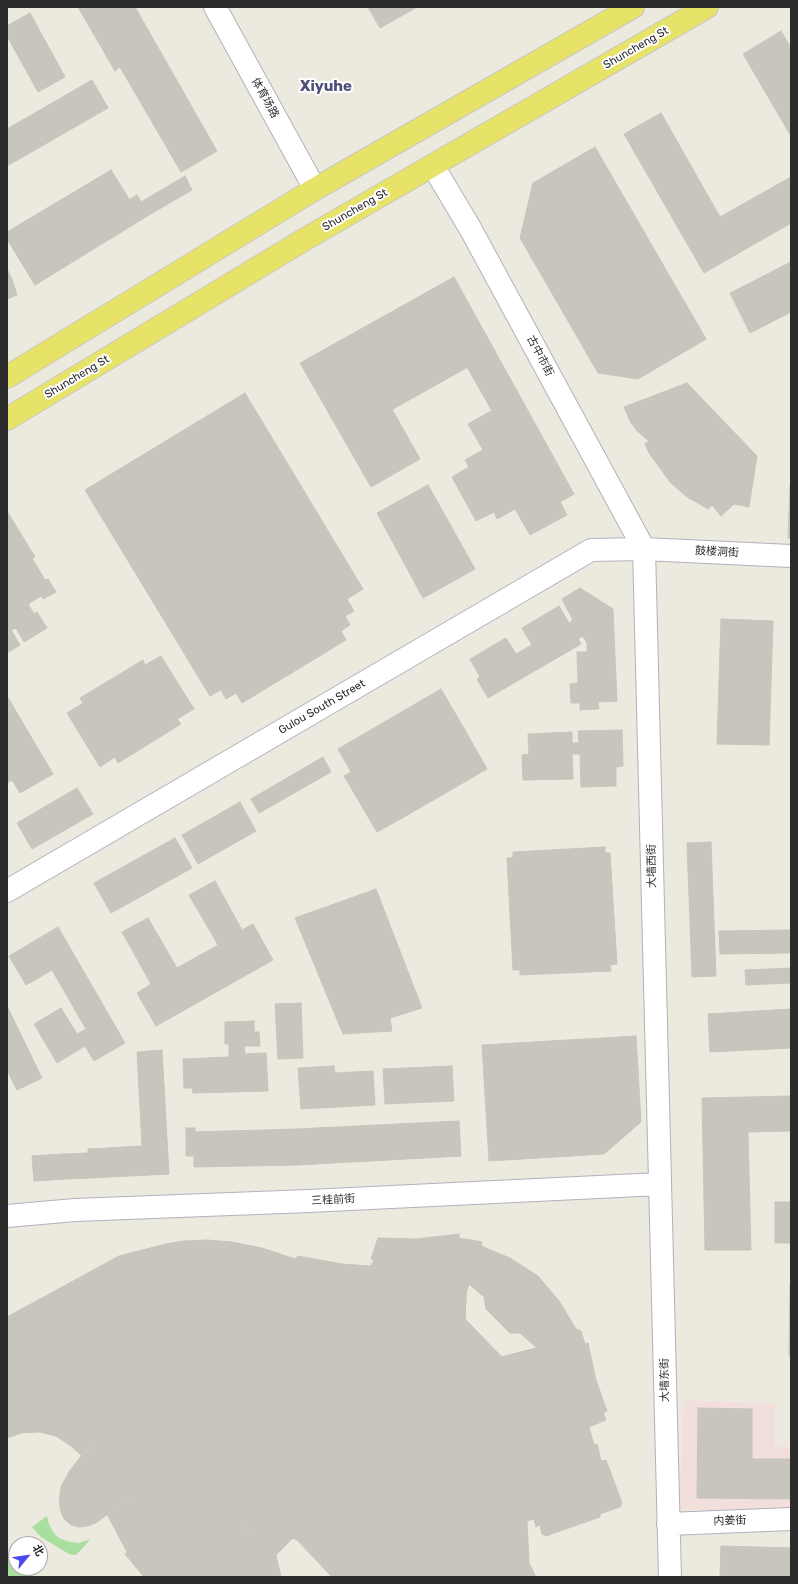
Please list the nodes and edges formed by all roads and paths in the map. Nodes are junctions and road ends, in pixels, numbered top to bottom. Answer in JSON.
{"nodes":[{"id":1,"x":215,"y":7,"type":"edge"},
{"id":2,"x":633,"y":7,"type":"edge"},
{"id":3,"x":707,"y":7,"type":"edge"},
{"id":4,"x":433,"y":166,"type":"junction"},
{"id":5,"x":315,"y":189,"type":"junction"},
{"id":6,"x":7,"y":377,"type":"edge"},
{"id":7,"x":7,"y":419,"type":"edge"},
{"id":8,"x":644,"y":549,"type":"junction"},
{"id":9,"x":791,"y":556,"type":"edge"},
{"id":10,"x":7,"y":891,"type":"edge"},
{"id":11,"x":660,"y":1184,"type":"junction"},
{"id":12,"x":7,"y":1216,"type":"edge"},
{"id":13,"x":791,"y":1519,"type":"edge"},
{"id":14,"x":668,"y":1524,"type":"junction"},
{"id":15,"x":670,"y":1577,"type":"edge"}],
"edges":[{"from":1,"to":5,"type":"street","name":"体育场路"},
{"from":2,"to":5,"type":"main road"},
{"from":3,"to":4,"type":"main road","name":"Shuncheng St"},
{"from":4,"to":7,"type":"main road","name":"Shuncheng St"},
{"from":4,"to":8,"type":"street","name":"古中市街"},
{"from":5,"to":6,"type":"main road"},
{"from":8,"to":9,"type":"street","name":"鼓楼洞街"},
{"from":8,"to":10,"type":"street","name":"Gulou South Street"},
{"from":8,"to":11,"type":"street","name":"大墙西街"},
{"from":11,"to":12,"type":"street","name":"三桂前街"},
{"from":11,"to":14,"type":"street","name":"大墙东街"},
{"from":13,"to":14,"type":"street","name":"内姜街"},
{"from":14,"to":15,"type":"street","name":"大墙东街"}]}
